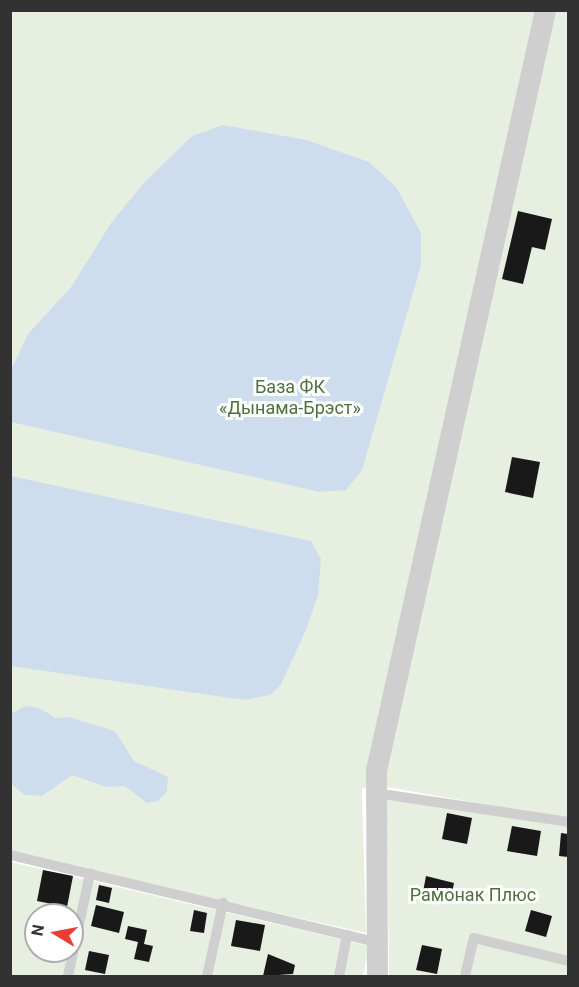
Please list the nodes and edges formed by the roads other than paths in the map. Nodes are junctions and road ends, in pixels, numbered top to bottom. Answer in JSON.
{"nodes":[{"id":1,"x":545,"y":10,"type":"edge"},
{"id":2,"x":375,"y":793,"type":"junction"},
{"id":3,"x":568,"y":822,"type":"edge"},
{"id":4,"x":10,"y":855,"type":"edge"},
{"id":5,"x":90,"y":873,"type":"junction"},
{"id":6,"x":222,"y":903,"type":"junction"},
{"id":7,"x":347,"y":935,"type":"junction"},
{"id":8,"x":380,"y":943,"type":"junction"},
{"id":9,"x":568,"y":961,"type":"edge"},
{"id":10,"x":68,"y":976,"type":"edge"},
{"id":11,"x":207,"y":976,"type":"edge"},
{"id":12,"x":339,"y":976,"type":"edge"},
{"id":13,"x":377,"y":976,"type":"edge"},
{"id":14,"x":465,"y":976,"type":"edge"}],
"edges":[{"from":1,"to":2,"type":"street"},
{"from":2,"to":3,"type":"lane"},
{"from":2,"to":8,"type":"street"},
{"from":4,"to":5,"type":"lane"},
{"from":5,"to":6,"type":"lane"},
{"from":5,"to":10,"type":"lane"},
{"from":6,"to":7,"type":"lane"},
{"from":6,"to":11,"type":"lane"},
{"from":7,"to":8,"type":"lane"},
{"from":7,"to":12,"type":"lane"},
{"from":8,"to":13,"type":"street"},
{"from":9,"to":14,"type":"lane"}]}
